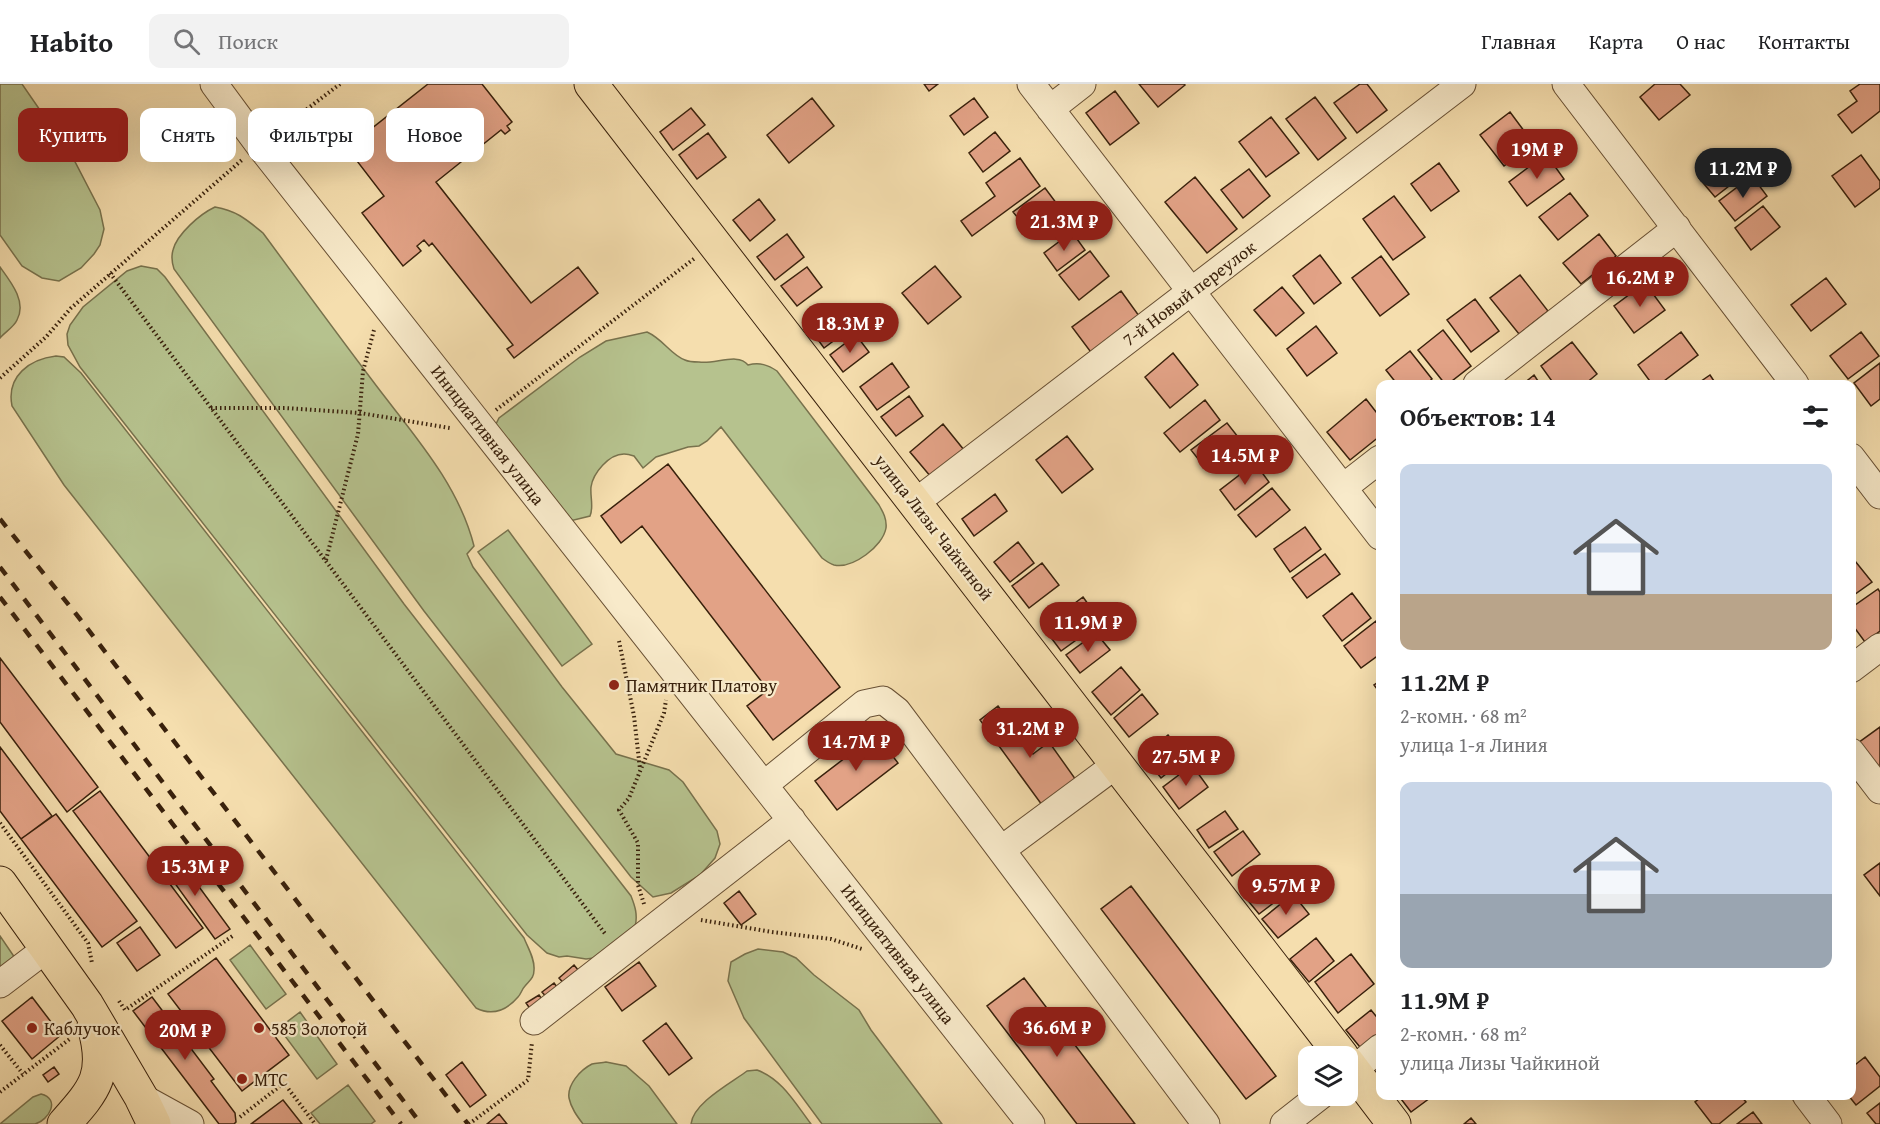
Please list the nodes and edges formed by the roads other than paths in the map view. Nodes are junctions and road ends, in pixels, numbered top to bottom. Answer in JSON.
{"nodes":[{"id":1,"x":214,"y":84,"type":"edge"},
{"id":2,"x":591,"y":84,"type":"edge"},
{"id":3,"x":1031,"y":84,"type":"edge"},
{"id":4,"x":1082,"y":84,"type":"edge"},
{"id":5,"x":1462,"y":84,"type":"edge"},
{"id":6,"x":1566,"y":84,"type":"edge"},
{"id":7,"x":1050,"y":109,"type":"junction"},
{"id":8,"x":1677,"y":228,"type":"junction"},
{"id":9,"x":1192,"y":292,"type":"junction"},
{"id":10,"x":1482,"y":380,"type":"edge"},
{"id":11,"x":1792,"y":380,"type":"edge"},
{"id":12,"x":1376,"y":462,"type":"edge"},
{"id":13,"x":1856,"y":464,"type":"edge"},
{"id":14,"x":1344,"y":487,"type":"junction"},
{"id":15,"x":1880,"y":495,"type":"edge"},
{"id":16,"x":916,"y":502,"type":"junction"},
{"id":17,"x":1376,"y":531,"type":"edge"},
{"id":18,"x":1880,"y":647,"type":"edge"},
{"id":19,"x":1856,"y":665,"type":"edge"},
{"id":20,"x":1856,"y":759,"type":"edge"},
{"id":21,"x":1117,"y":764,"type":"junction"},
{"id":22,"x":764,"y":785,"type":"junction"},
{"id":23,"x":1880,"y":790,"type":"edge"},
{"id":24,"x":792,"y":820,"type":"junction"},
{"id":25,"x":1001,"y":850,"type":"junction"},
{"id":26,"x":0,"y":883,"type":"edge"},
{"id":27,"x":46,"y":949,"type":"junction"},
{"id":28,"x":0,"y":984,"type":"edge"},
{"id":29,"x":100,"y":999,"type":"junction"},
{"id":30,"x":534,"y":1021,"type":"road end"},
{"id":31,"x":1332,"y":1046,"type":"edge"},
{"id":32,"x":1376,"y":1050,"type":"edge"},
{"id":33,"x":1358,"y":1060,"type":"edge"},
{"id":34,"x":1358,"y":1080,"type":"edge"},
{"id":35,"x":1810,"y":1100,"type":"edge"},
{"id":36,"x":1307,"y":1106,"type":"edge"},
{"id":37,"x":148,"y":1111,"type":"edge"},
{"id":38,"x":64,"y":1124,"type":"edge"},
{"id":39,"x":190,"y":1124,"type":"edge"},
{"id":40,"x":1031,"y":1124,"type":"edge"},
{"id":41,"x":1206,"y":1124,"type":"edge"},
{"id":42,"x":1284,"y":1124,"type":"edge"},
{"id":43,"x":1394,"y":1124,"type":"edge"},
{"id":44,"x":1828,"y":1124,"type":"edge"}],
"edges":[{"from":1,"to":22,"type":"street","name":"Инициативная улица"},
{"from":2,"to":16,"type":"main road","name":"улица Лизы Чайкиной"},
{"from":3,"to":7,"type":"street"},
{"from":4,"to":7,"type":"street"},
{"from":5,"to":9,"type":"street","name":"7-й Новый переулок"},
{"from":6,"to":8,"type":"street"},
{"from":7,"to":9,"type":"street"},
{"from":8,"to":10,"type":"street"},
{"from":8,"to":11,"type":"street"},
{"from":9,"to":14,"type":"street"},
{"from":9,"to":16,"type":"street","name":"7-й Новый переулок"},
{"from":12,"to":14,"type":"street"},
{"from":13,"to":15,"type":"street"},
{"from":14,"to":17,"type":"street"},
{"from":16,"to":21,"type":"main road","name":"улица Лизы Чайкиной"},
{"from":18,"to":19,"type":"street"},
{"from":20,"to":23,"type":"street"},
{"from":21,"to":25,"type":"street"},
{"from":21,"to":31,"type":"main road","name":"улица Лизы Чайкиной"},
{"from":22,"to":24,"type":"street","name":"Инициативная улица"},
{"from":22,"to":25,"type":"street"},
{"from":24,"to":30,"type":"street"},
{"from":24,"to":40,"type":"street","name":"Инициативная улица"},
{"from":25,"to":41,"type":"street"},
{"from":26,"to":27,"type":"main road"},
{"from":27,"to":28,"type":"street"},
{"from":27,"to":29,"type":"main road"},
{"from":29,"to":37,"type":"main road"},
{"from":29,"to":38,"type":"main road"},
{"from":32,"to":33,"type":"street"},
{"from":34,"to":43,"type":"main road","name":"улица Лизы Чайкиной"},
{"from":35,"to":44,"type":"street"},
{"from":36,"to":42,"type":"street"},
{"from":37,"to":39,"type":"street"}]}
